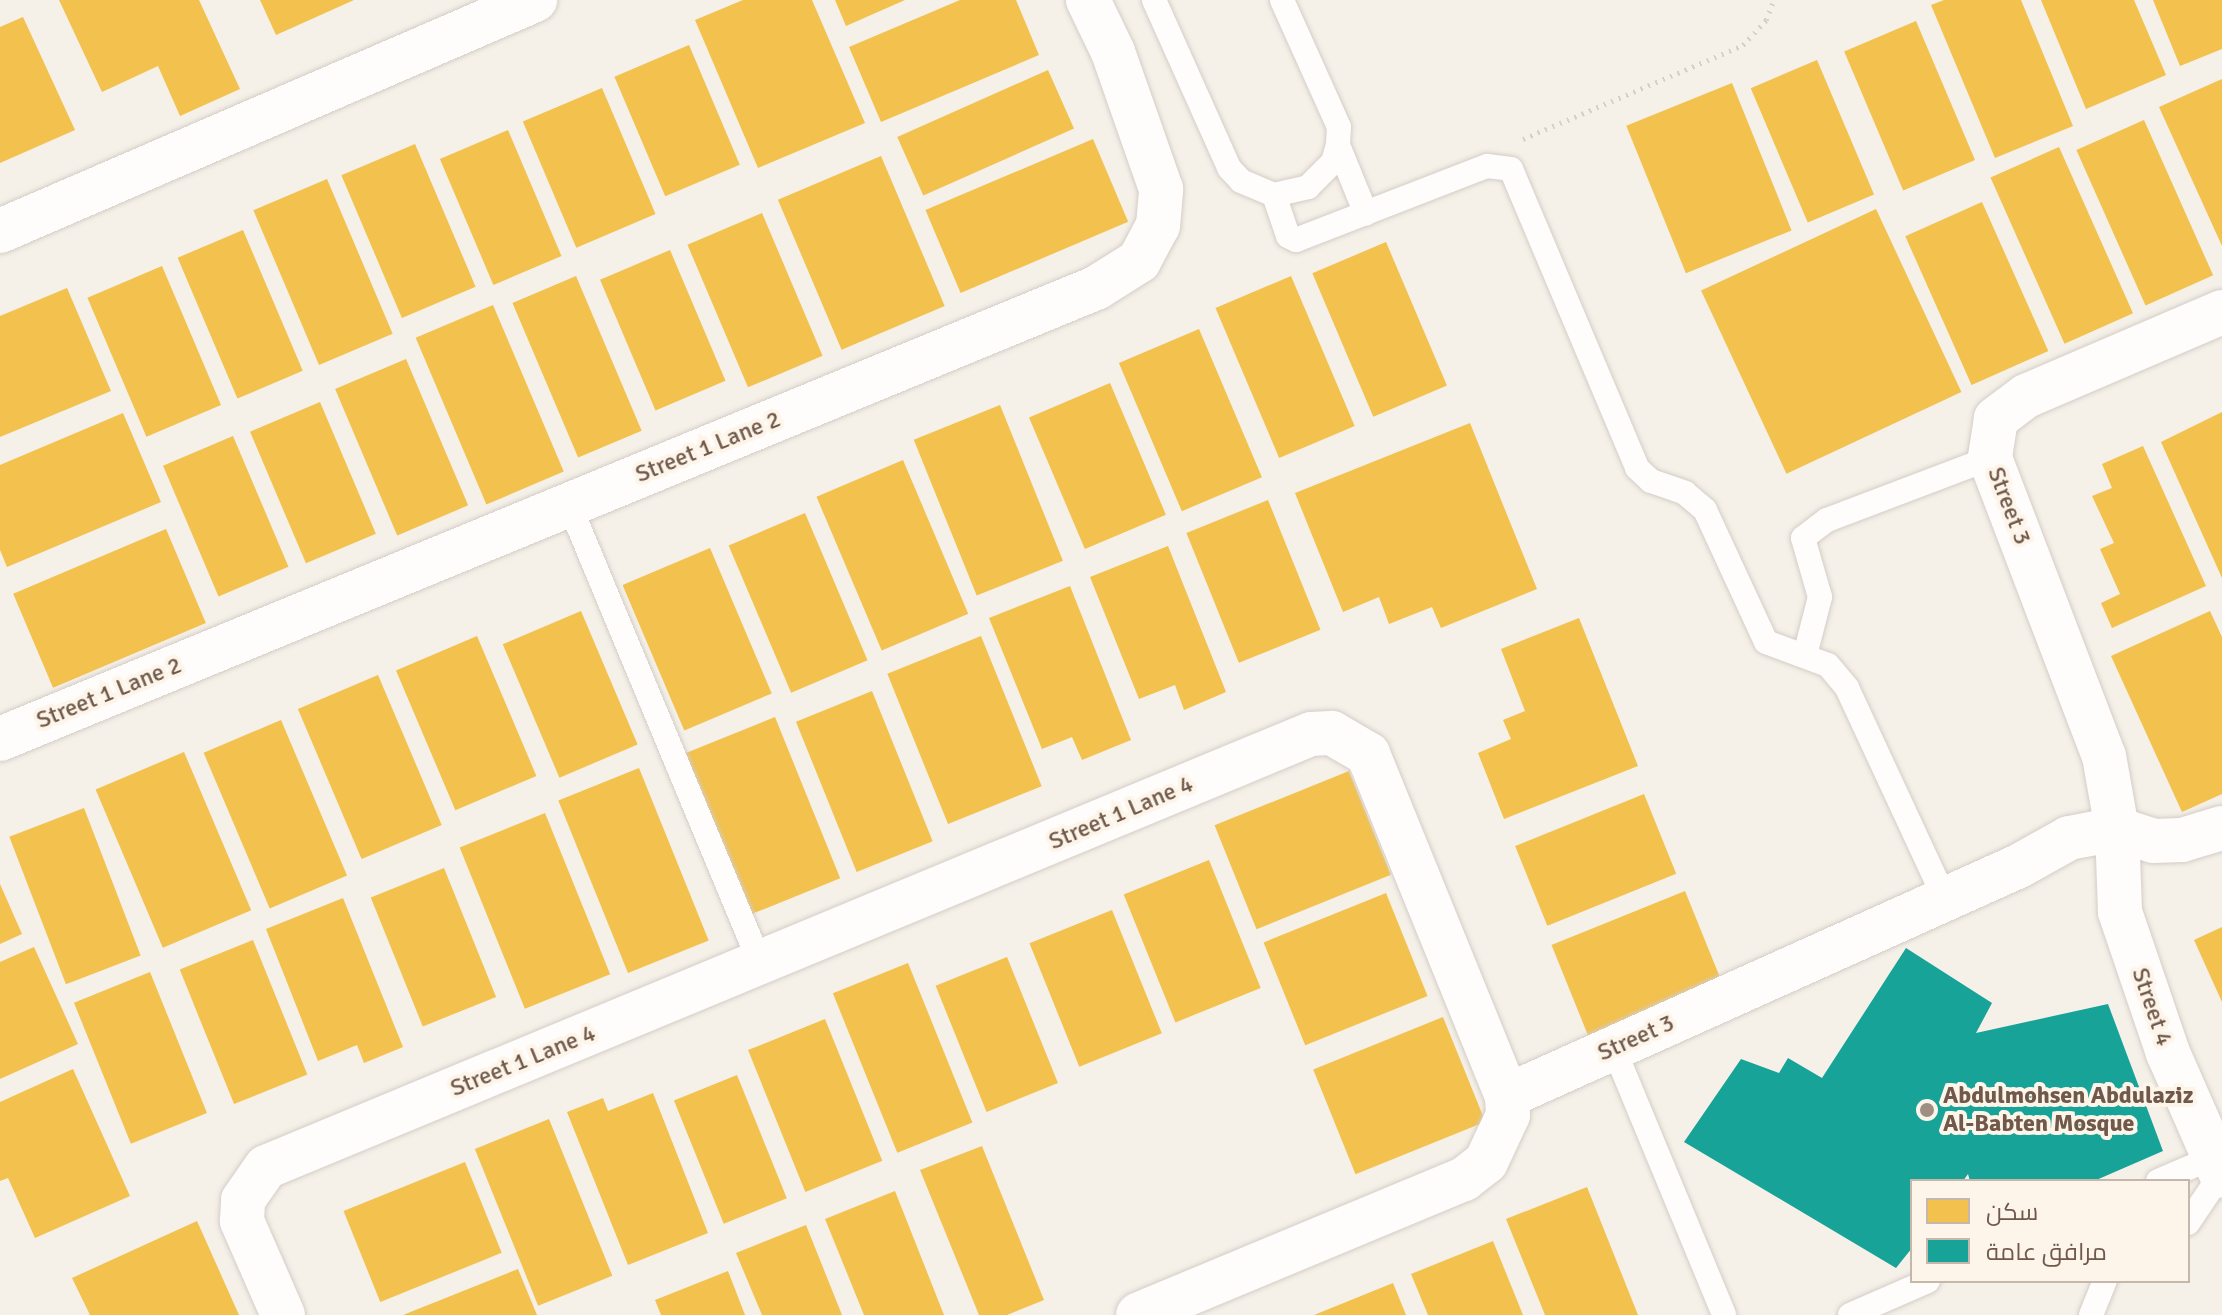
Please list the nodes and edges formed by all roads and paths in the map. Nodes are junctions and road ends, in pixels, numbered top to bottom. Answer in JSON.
{"nodes":[{"id":1,"x":535,"y":0,"type":"edge"},
{"id":2,"x":1088,"y":0,"type":"edge"},
{"id":3,"x":1154,"y":0,"type":"edge"},
{"id":4,"x":1282,"y":0,"type":"edge"},
{"id":5,"x":1774,"y":0,"type":"edge"},
{"id":6,"x":1338,"y":145,"type":"junction"},
{"id":7,"x":1499,"y":165,"type":"junction"},
{"id":8,"x":1274,"y":195,"type":"junction"},
{"id":9,"x":1366,"y":214,"type":"junction"},
{"id":10,"x":0,"y":231,"type":"edge"},
{"id":11,"x":2222,"y":312,"type":"edge"},
{"id":12,"x":1990,"y":458,"type":"junction"},
{"id":13,"x":569,"y":504,"type":"junction"},
{"id":14,"x":1805,"y":655,"type":"junction"},
{"id":15,"x":5,"y":723,"type":"edge"},
{"id":16,"x":2222,"y":828,"type":"edge"},
{"id":17,"x":2117,"y":829,"type":"junction"},
{"id":18,"x":1945,"y":899,"type":"junction"},
{"id":19,"x":760,"y":963,"type":"junction"},
{"id":20,"x":1614,"y":1049,"type":"junction"},
{"id":21,"x":1507,"y":1096,"type":"junction"},
{"id":22,"x":2219,"y":1169,"type":"edge"},
{"id":23,"x":2168,"y":1179,"type":"edge"},
{"id":24,"x":2190,"y":1220,"type":"edge"},
{"id":25,"x":1923,"y":1283,"type":"edge"},
{"id":26,"x":2104,"y":1283,"type":"edge"},
{"id":27,"x":283,"y":1315,"type":"edge"},
{"id":28,"x":1138,"y":1315,"type":"edge"},
{"id":29,"x":1724,"y":1315,"type":"edge"},
{"id":30,"x":1850,"y":1315,"type":"edge"},
{"id":31,"x":2091,"y":1315,"type":"edge"}],
"edges":[{"from":1,"to":10,"type":"street"},
{"from":2,"to":13,"type":"street","name":"Street 1 Lane 2"},
{"from":3,"to":8,"type":"lane"},
{"from":4,"to":6,"type":"lane"},
{"from":5,"to":7,"type":"path"},
{"from":6,"to":8,"type":"lane"},
{"from":6,"to":9,"type":"lane"},
{"from":7,"to":9,"type":"lane"},
{"from":7,"to":14,"type":"lane"},
{"from":8,"to":9,"type":"lane"},
{"from":11,"to":12,"type":"street","name":"Street 3"},
{"from":12,"to":14,"type":"lane"},
{"from":12,"to":17,"type":"street","name":"Street 3"},
{"from":13,"to":15,"type":"street","name":"Street 1 Lane 2"},
{"from":13,"to":19,"type":"lane"},
{"from":14,"to":18,"type":"lane"},
{"from":16,"to":17,"type":"street","name":"Street 3"},
{"from":17,"to":18,"type":"street","name":"Street 3"},
{"from":17,"to":22,"type":"street","name":"Street 4"},
{"from":18,"to":20,"type":"street","name":"Street 3"},
{"from":19,"to":21,"type":"street","name":"Street 1 Lane 4"},
{"from":19,"to":27,"type":"street","name":"Street 1 Lane 4"},
{"from":20,"to":21,"type":"street","name":"Street 3"},
{"from":20,"to":29,"type":"lane"},
{"from":21,"to":28,"type":"street"},
{"from":22,"to":23,"type":"lane"},
{"from":22,"to":24,"type":"lane"},
{"from":25,"to":30,"type":"lane"},
{"from":26,"to":31,"type":"lane"}]}
